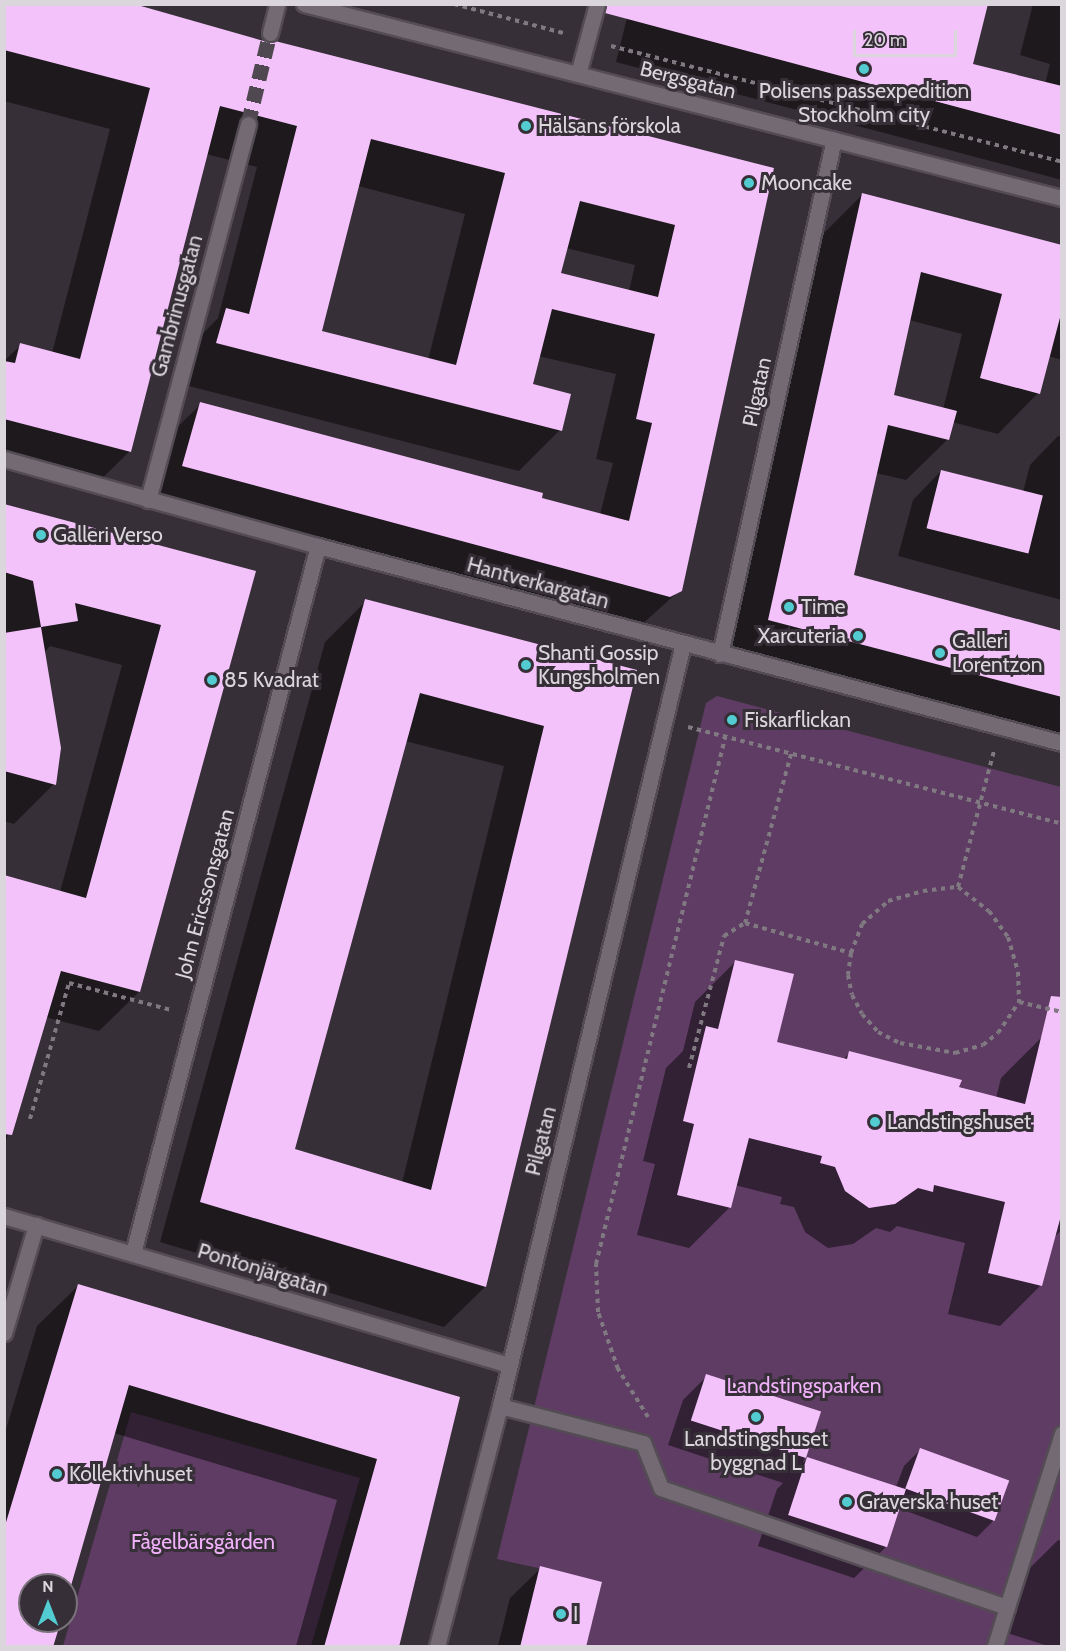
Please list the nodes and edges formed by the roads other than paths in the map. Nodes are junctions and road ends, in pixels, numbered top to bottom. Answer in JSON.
{"nodes":[{"id":1,"x":277,"y":4,"type":"edge"},
{"id":2,"x":304,"y":4,"type":"edge"},
{"id":3,"x":597,"y":4,"type":"edge"},
{"id":4,"x":270,"y":33,"type":"tunnel mouth"},
{"id":5,"x":578,"y":74,"type":"junction"},
{"id":6,"x":248,"y":124,"type":"tunnel mouth"},
{"id":7,"x":834,"y":139,"type":"junction"},
{"id":8,"x":1062,"y":198,"type":"edge"},
{"id":9,"x":4,"y":459,"type":"edge"},
{"id":10,"x":148,"y":500,"type":"junction"},
{"id":11,"x":318,"y":546,"type":"junction"},
{"id":12,"x":683,"y":644,"type":"junction"},
{"id":13,"x":720,"y":654,"type":"junction"},
{"id":14,"x":1062,"y":743,"type":"edge"},
{"id":15,"x":4,"y":1215,"type":"edge"},
{"id":16,"x":36,"y":1225,"type":"junction"},
{"id":17,"x":133,"y":1253,"type":"junction"},
{"id":18,"x":4,"y":1333,"type":"edge"},
{"id":19,"x":509,"y":1365,"type":"junction"},
{"id":20,"x":500,"y":1406,"type":"junction"},
{"id":21,"x":1062,"y":1434,"type":"edge"},
{"id":22,"x":1007,"y":1607,"type":"junction"},
{"id":23,"x":437,"y":1647,"type":"edge"},
{"id":24,"x":995,"y":1647,"type":"edge"}],
"edges":[{"from":1,"to":4,"type":"street"},
{"from":2,"to":5,"type":"street","name":"Bergsgatan"},
{"from":3,"to":5,"type":"street"},
{"from":5,"to":7,"type":"street","name":"Bergsgatan"},
{"from":6,"to":10,"type":"street","name":"Gambrinusgatan"},
{"from":7,"to":8,"type":"street","name":"Bergsgatan"},
{"from":7,"to":13,"type":"street","name":"Pilgatan"},
{"from":9,"to":10,"type":"street","name":"Hantverkargatan"},
{"from":10,"to":11,"type":"street","name":"Hantverkargatan"},
{"from":11,"to":12,"type":"street","name":"Hantverkargatan"},
{"from":11,"to":17,"type":"street","name":"John Ericssonsgatan"},
{"from":12,"to":13,"type":"street","name":"Hantverkargatan"},
{"from":12,"to":19,"type":"street","name":"Pilgatan"},
{"from":13,"to":14,"type":"street","name":"Hantverkargatan"},
{"from":15,"to":16,"type":"street","name":"Pontonjärgatan"},
{"from":16,"to":17,"type":"street","name":"Pontonjärgatan"},
{"from":16,"to":18,"type":"street"},
{"from":17,"to":19,"type":"street","name":"Pontonjärgatan"},
{"from":19,"to":20,"type":"street","name":"Pilgatan"},
{"from":20,"to":22,"type":"street"},
{"from":20,"to":23,"type":"street","name":"Pilgatan"},
{"from":21,"to":22,"type":"street"},
{"from":22,"to":24,"type":"street"}]}
